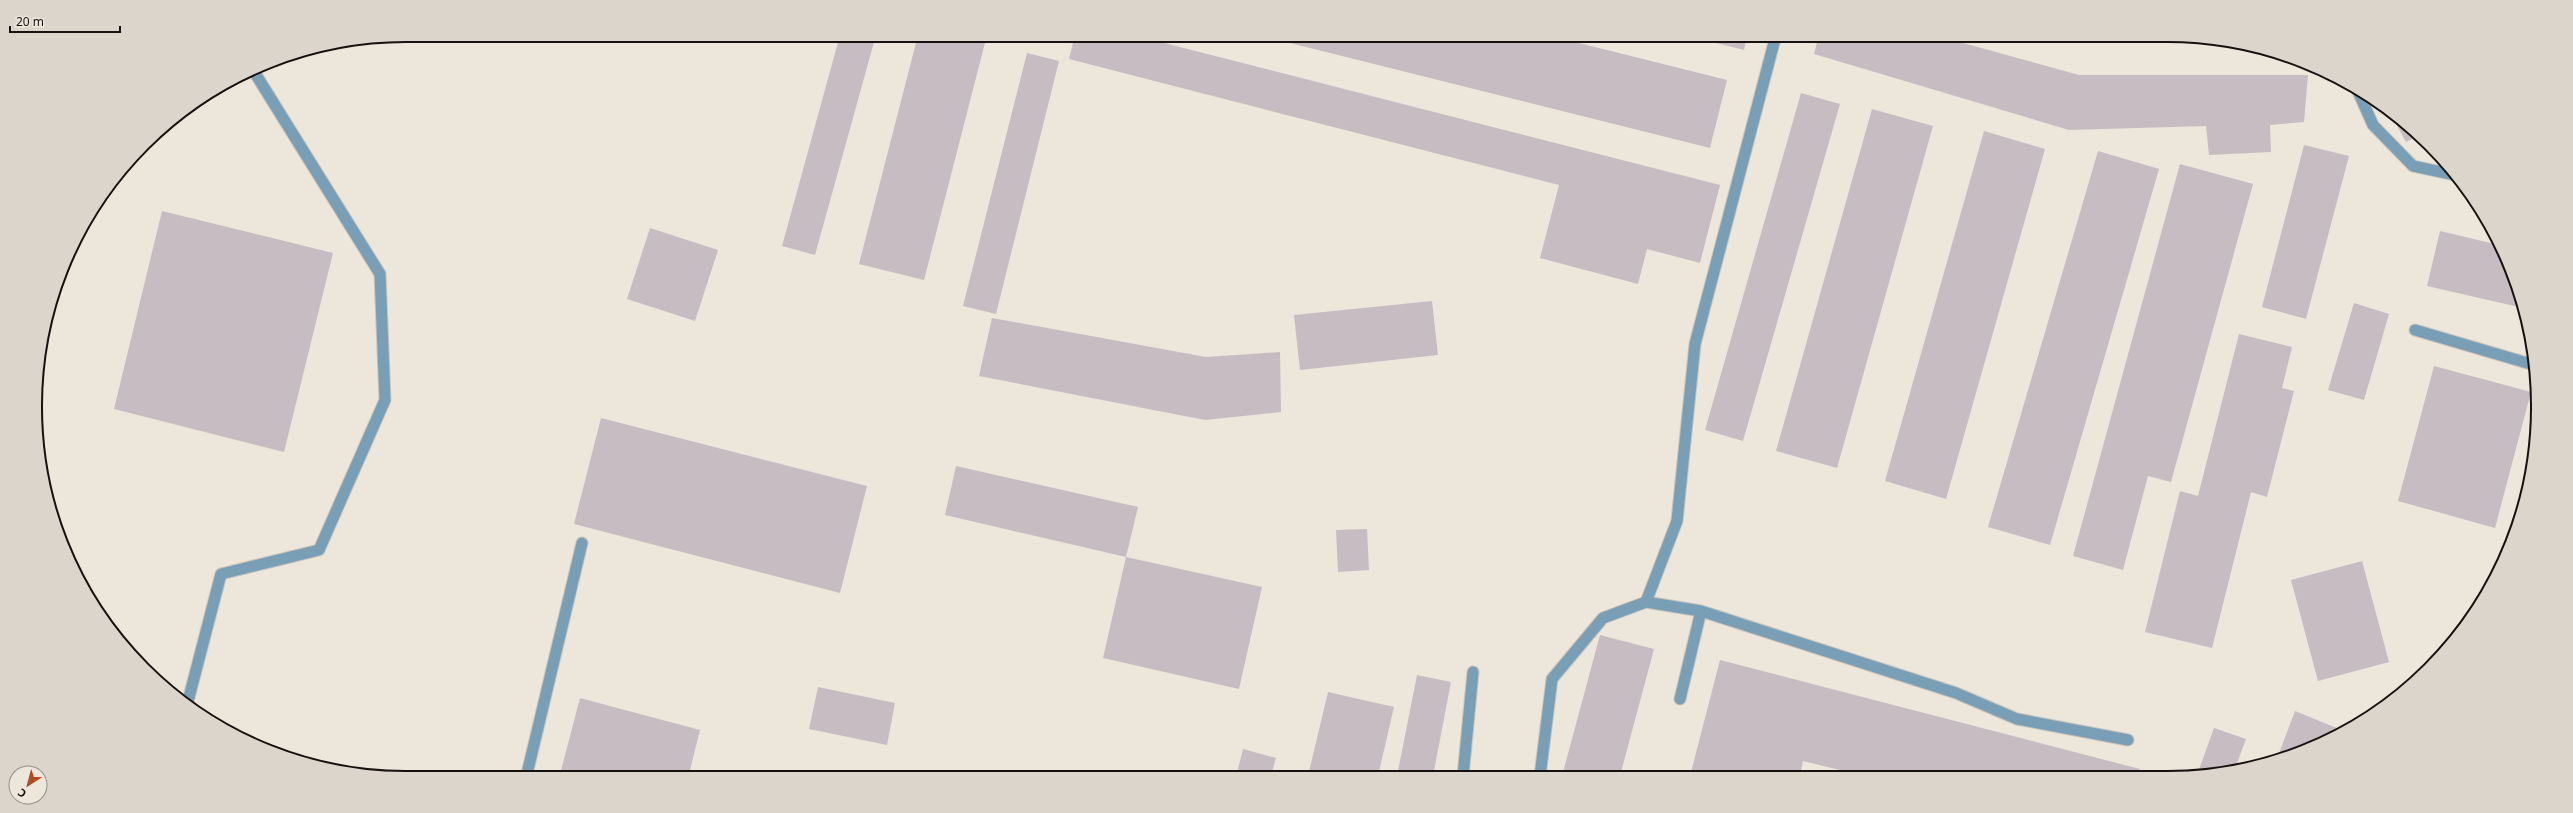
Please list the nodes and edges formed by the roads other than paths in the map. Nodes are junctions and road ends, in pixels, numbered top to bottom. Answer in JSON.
{"nodes":[{"id":1,"x":1774,"y":42,"type":"edge"},
{"id":2,"x":256,"y":75,"type":"edge"},
{"id":3,"x":2361,"y":98,"type":"edge"},
{"id":4,"x":2447,"y":173,"type":"edge"},
{"id":5,"x":2415,"y":330,"type":"dead end"},
{"id":6,"x":2528,"y":363,"type":"edge"},
{"id":7,"x":582,"y":543,"type":"dead end"},
{"id":8,"x":1646,"y":602,"type":"junction"},
{"id":9,"x":1701,"y":612,"type":"junction"},
{"id":10,"x":1473,"y":672,"type":"dead end"},
{"id":11,"x":189,"y":699,"type":"edge"},
{"id":12,"x":1680,"y":700,"type":"dead end"},
{"id":13,"x":2128,"y":740,"type":"dead end"},
{"id":14,"x":528,"y":771,"type":"edge"},
{"id":15,"x":1463,"y":771,"type":"edge"},
{"id":16,"x":1541,"y":771,"type":"edge"}],
"edges":[{"from":1,"to":8,"type":"lane"},
{"from":2,"to":11,"type":"lane"},
{"from":3,"to":4,"type":"lane"},
{"from":5,"to":6,"type":"lane"},
{"from":7,"to":14,"type":"lane"},
{"from":8,"to":9,"type":"lane"},
{"from":8,"to":16,"type":"lane"},
{"from":9,"to":12,"type":"lane"},
{"from":9,"to":13,"type":"lane"},
{"from":10,"to":15,"type":"lane"}]}
